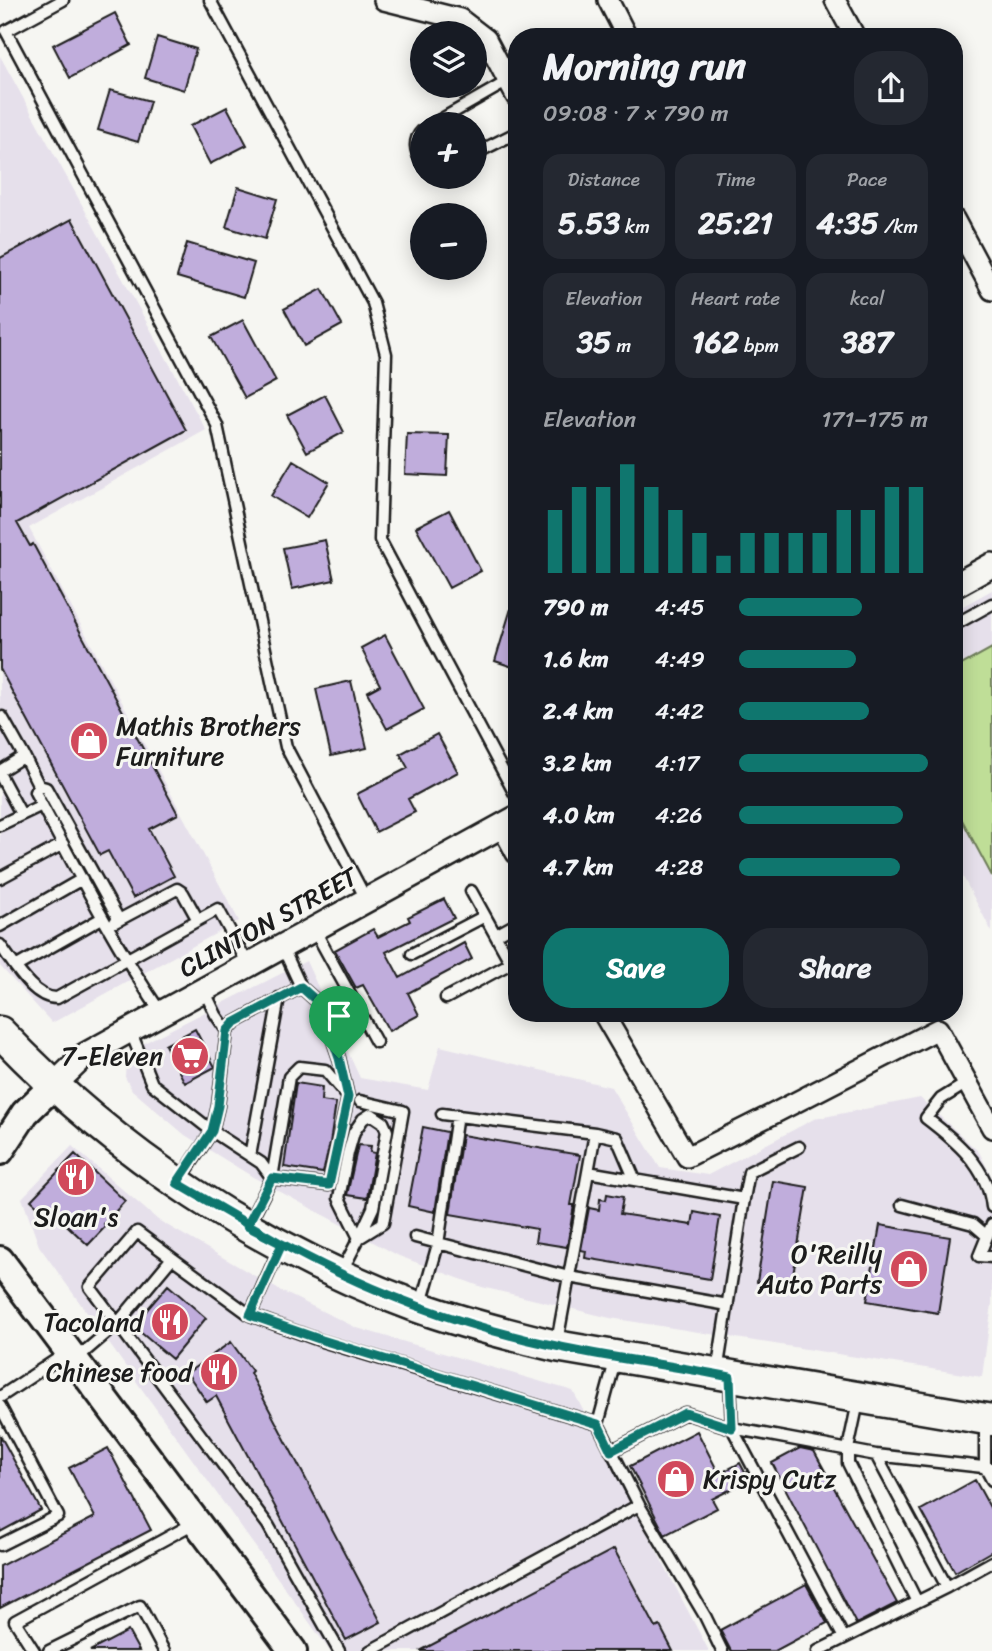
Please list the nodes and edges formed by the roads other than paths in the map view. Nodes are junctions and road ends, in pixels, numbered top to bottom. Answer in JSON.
{"nodes":[{"id":1,"x":63,"y":0,"type":"edge"},
{"id":2,"x":210,"y":0,"type":"edge"},
{"id":3,"x":384,"y":0,"type":"edge"},
{"id":4,"x":608,"y":0,"type":"edge"},
{"id":5,"x":835,"y":0,"type":"edge"},
{"id":6,"x":622,"y":28,"type":"edge"},
{"id":7,"x":850,"y":28,"type":"edge"},
{"id":8,"x":508,"y":80,"type":"edge"},
{"id":9,"x":508,"y":90,"type":"edge"},
{"id":10,"x":459,"y":112,"type":"edge"},
{"id":11,"x":508,"y":137,"type":"edge"},
{"id":12,"x":487,"y":148,"type":"edge"},
{"id":13,"x":963,"y":236,"type":"edge"},
{"id":14,"x":992,"y":290,"type":"edge"},
{"id":15,"x":992,"y":565,"type":"edge"},
{"id":16,"x":963,"y":581,"type":"edge"},
{"id":17,"x":992,"y":604,"type":"edge"},
{"id":18,"x":963,"y":620,"type":"edge"},
{"id":19,"x":1,"y":716,"type":"edge"},
{"id":20,"x":24,"y":756,"type":"junction"},
{"id":21,"x":0,"y":773,"type":"edge"},
{"id":22,"x":508,"y":781,"type":"edge"},
{"id":23,"x":39,"y":786,"type":"junction"},
{"id":24,"x":42,"y":805,"type":"junction"},
{"id":25,"x":21,"y":814,"type":"junction"},
{"id":26,"x":508,"y":822,"type":"edge"},
{"id":27,"x":0,"y":825,"type":"edge"},
{"id":28,"x":63,"y":844,"type":"junction"},
{"id":29,"x":0,"y":878,"type":"edge"},
{"id":30,"x":82,"y":879,"type":"junction"},
{"id":31,"x":471,"y":891,"type":"dead end"},
{"id":32,"x":367,"y":899,"type":"junction"},
{"id":33,"x":485,"y":915,"type":"junction"},
{"id":34,"x":119,"y":920,"type":"junction"},
{"id":35,"x":198,"y":920,"type":"junction"},
{"id":36,"x":105,"y":922,"type":"junction"},
{"id":37,"x":0,"y":926,"type":"edge"},
{"id":38,"x":314,"y":929,"type":"junction"},
{"id":39,"x":508,"y":929,"type":"edge"},
{"id":40,"x":496,"y":936,"type":"junction"},
{"id":41,"x":0,"y":945,"type":"edge"},
{"id":42,"x":282,"y":946,"type":"junction"},
{"id":43,"x":412,"y":954,"type":"dead end"},
{"id":44,"x":508,"y":958,"type":"edge"},
{"id":45,"x":126,"y":961,"type":"junction"},
{"id":46,"x":249,"y":964,"type":"junction"},
{"id":47,"x":508,"y":965,"type":"edge"},
{"id":48,"x":17,"y":966,"type":"junction"},
{"id":49,"x":301,"y":987,"type":"junction"},
{"id":50,"x":204,"y":989,"type":"junction"},
{"id":51,"x":279,"y":998,"type":"junction"},
{"id":52,"x":446,"y":998,"type":"dead end"},
{"id":53,"x":161,"y":1013,"type":"junction"},
{"id":54,"x":608,"y":1022,"type":"edge"},
{"id":55,"x":130,"y":1030,"type":"junction"},
{"id":56,"x":227,"y":1031,"type":"junction"},
{"id":57,"x":0,"y":1032,"type":"edge"},
{"id":58,"x":376,"y":1042,"type":"dead end"},
{"id":59,"x":967,"y":1083,"type":"junction"},
{"id":60,"x":54,"y":1085,"type":"junction"},
{"id":61,"x":348,"y":1097,"type":"junction"},
{"id":62,"x":360,"y":1101,"type":"dead end"},
{"id":63,"x":442,"y":1114,"type":"dead end"},
{"id":64,"x":457,"y":1115,"type":"junction"},
{"id":65,"x":992,"y":1128,"type":"edge"},
{"id":66,"x":212,"y":1131,"type":"junction"},
{"id":67,"x":595,"y":1133,"type":"junction"},
{"id":68,"x":799,"y":1147,"type":"dead end"},
{"id":69,"x":0,"y":1151,"type":"edge"},
{"id":70,"x":250,"y":1156,"type":"junction"},
{"id":71,"x":588,"y":1172,"type":"junction"},
{"id":72,"x":272,"y":1178,"type":"junction"},
{"id":73,"x":635,"y":1180,"type":"junction"},
{"id":74,"x":177,"y":1183,"type":"junction"},
{"id":75,"x":744,"y":1199,"type":"junction"},
{"id":76,"x":902,"y":1205,"type":"dead end"},
{"id":77,"x":992,"y":1207,"type":"edge"},
{"id":78,"x":992,"y":1224,"type":"edge"},
{"id":79,"x":247,"y":1226,"type":"junction"},
{"id":80,"x":987,"y":1236,"type":"junction"},
{"id":81,"x":415,"y":1237,"type":"dead end"},
{"id":82,"x":359,"y":1238,"type":"junction"},
{"id":83,"x":282,"y":1244,"type":"junction"},
{"id":84,"x":438,"y":1244,"type":"junction"},
{"id":85,"x":992,"y":1257,"type":"edge"},
{"id":86,"x":172,"y":1258,"type":"junction"},
{"id":87,"x":0,"y":1260,"type":"edge"},
{"id":88,"x":340,"y":1275,"type":"junction"},
{"id":89,"x":569,"y":1277,"type":"junction"},
{"id":90,"x":728,"y":1305,"type":"junction"},
{"id":91,"x":420,"y":1307,"type":"junction"},
{"id":92,"x":250,"y":1315,"type":"junction"},
{"id":93,"x":117,"y":1324,"type":"junction"},
{"id":94,"x":556,"y":1346,"type":"junction"},
{"id":95,"x":72,"y":1356,"type":"junction"},
{"id":96,"x":616,"y":1358,"type":"junction"},
{"id":97,"x":723,"y":1376,"type":"junction"},
{"id":98,"x":0,"y":1397,"type":"edge"},
{"id":99,"x":859,"y":1399,"type":"junction"},
{"id":100,"x":0,"y":1406,"type":"edge"},
{"id":101,"x":988,"y":1419,"type":"edge"},
{"id":102,"x":598,"y":1424,"type":"junction"},
{"id":103,"x":732,"y":1428,"type":"junction"},
{"id":104,"x":848,"y":1449,"type":"junction"},
{"id":105,"x":611,"y":1451,"type":"junction"},
{"id":106,"x":876,"y":1455,"type":"junction"},
{"id":107,"x":989,"y":1467,"type":"edge"},
{"id":108,"x":992,"y":1480,"type":"edge"},
{"id":109,"x":639,"y":1505,"type":"junction"},
{"id":110,"x":196,"y":1522,"type":"junction"},
{"id":111,"x":0,"y":1545,"type":"edge"},
{"id":112,"x":992,"y":1562,"type":"edge"},
{"id":113,"x":947,"y":1587,"type":"junction"},
{"id":114,"x":917,"y":1602,"type":"junction"},
{"id":115,"x":844,"y":1638,"type":"junction"},
{"id":116,"x":34,"y":1651,"type":"edge"},
{"id":117,"x":49,"y":1651,"type":"edge"},
{"id":118,"x":164,"y":1651,"type":"edge"},
{"id":119,"x":293,"y":1651,"type":"edge"},
{"id":120,"x":340,"y":1651,"type":"edge"},
{"id":121,"x":370,"y":1651,"type":"edge"},
{"id":122,"x":722,"y":1651,"type":"edge"},
{"id":123,"x":818,"y":1651,"type":"edge"}],
"edges":[{"from":1,"to":32,"type":"lane"},
{"from":2,"to":22,"type":"lane"},
{"from":3,"to":8,"type":"street"},
{"from":4,"to":6,"type":"street"},
{"from":5,"to":7,"type":"street"},
{"from":9,"to":10,"type":"lane"},
{"from":11,"to":12,"type":"lane"},
{"from":13,"to":14,"type":"street"},
{"from":15,"to":16,"type":"street"},
{"from":17,"to":18,"type":"lane"},
{"from":19,"to":20,"type":"lane"},
{"from":20,"to":21,"type":"lane"},
{"from":20,"to":23,"type":"lane"},
{"from":21,"to":25,"type":"lane"},
{"from":23,"to":24,"type":"lane"},
{"from":23,"to":34,"type":"lane"},
{"from":24,"to":25,"type":"lane"},
{"from":24,"to":28,"type":"lane"},
{"from":25,"to":27,"type":"lane"},
{"from":26,"to":32,"type":"street","name":"CLINTON STREET"},
{"from":28,"to":29,"type":"lane"},
{"from":28,"to":30,"type":"lane"},
{"from":30,"to":36,"type":"lane"},
{"from":30,"to":37,"type":"lane"},
{"from":31,"to":33,"type":"lane"},
{"from":32,"to":38,"type":"street","name":"CLINTON STREET"},
{"from":33,"to":40,"type":"lane"},
{"from":33,"to":43,"type":"lane"},
{"from":34,"to":35,"type":"lane"},
{"from":34,"to":36,"type":"lane"},
{"from":35,"to":45,"type":"lane"},
{"from":35,"to":46,"type":"lane"},
{"from":36,"to":45,"type":"lane"},
{"from":36,"to":48,"type":"lane"},
{"from":38,"to":42,"type":"street","name":"CLINTON STREET"},
{"from":38,"to":58,"type":"lane"},
{"from":39,"to":40,"type":"lane"},
{"from":40,"to":44,"type":"lane"},
{"from":41,"to":48,"type":"lane"},
{"from":42,"to":46,"type":"street","name":"CLINTON STREET"},
{"from":42,"to":49,"type":"lane"},
{"from":45,"to":48,"type":"lane"},
{"from":45,"to":53,"type":"lane"},
{"from":46,"to":50,"type":"street","name":"CLINTON STREET"},
{"from":47,"to":52,"type":"lane"},
{"from":49,"to":51,"type":"lane"},
{"from":49,"to":61,"type":"lane"},
{"from":50,"to":53,"type":"street","name":"CLINTON STREET"},
{"from":50,"to":56,"type":"lane"},
{"from":51,"to":56,"type":"lane"},
{"from":51,"to":70,"type":"lane"},
{"from":53,"to":55,"type":"street","name":"CLINTON STREET"},
{"from":54,"to":59,"type":"street"},
{"from":55,"to":60,"type":"street","name":"CLINTON STREET"},
{"from":55,"to":66,"type":"lane"},
{"from":56,"to":66,"type":"lane"},
{"from":57,"to":60,"type":"main road"},
{"from":59,"to":65,"type":"street"},
{"from":59,"to":77,"type":"lane"},
{"from":60,"to":69,"type":"main road"},
{"from":60,"to":74,"type":"main road"},
{"from":61,"to":72,"type":"lane"},
{"from":61,"to":72,"type":"lane"},
{"from":62,"to":82,"type":"lane"},
{"from":63,"to":64,"type":"lane"},
{"from":64,"to":67,"type":"lane"},
{"from":64,"to":84,"type":"lane"},
{"from":66,"to":70,"type":"lane"},
{"from":66,"to":74,"type":"lane"},
{"from":67,"to":71,"type":"lane"},
{"from":67,"to":73,"type":"lane"},
{"from":68,"to":75,"type":"lane"},
{"from":70,"to":72,"type":"lane"},
{"from":71,"to":73,"type":"lane"},
{"from":71,"to":89,"type":"lane"},
{"from":72,"to":79,"type":"lane"},
{"from":73,"to":75,"type":"lane"},
{"from":74,"to":79,"type":"main road"},
{"from":75,"to":90,"type":"lane"},
{"from":76,"to":80,"type":"lane"},
{"from":78,"to":80,"type":"lane"},
{"from":79,"to":83,"type":"main road"},
{"from":80,"to":85,"type":"lane"},
{"from":81,"to":84,"type":"lane"},
{"from":82,"to":82,"type":"lane"},
{"from":82,"to":88,"type":"lane"},
{"from":83,"to":88,"type":"main road"},
{"from":83,"to":92,"type":"lane"},
{"from":84,"to":89,"type":"lane"},
{"from":84,"to":91,"type":"lane"},
{"from":86,"to":92,"type":"lane"},
{"from":86,"to":93,"type":"lane"},
{"from":86,"to":93,"type":"lane"},
{"from":87,"to":95,"type":"main road"},
{"from":88,"to":91,"type":"main road"},
{"from":89,"to":90,"type":"lane"},
{"from":89,"to":94,"type":"lane"},
{"from":90,"to":97,"type":"lane"},
{"from":91,"to":94,"type":"main road"},
{"from":92,"to":102,"type":"lane"},
{"from":93,"to":95,"type":"lane"},
{"from":93,"to":120,"type":"lane"},
{"from":94,"to":96,"type":"main road"},
{"from":95,"to":98,"type":"lane"},
{"from":95,"to":110,"type":"main road"},
{"from":96,"to":97,"type":"main road"},
{"from":96,"to":102,"type":"lane"},
{"from":97,"to":99,"type":"main road"},
{"from":97,"to":103,"type":"lane"},
{"from":99,"to":101,"type":"main road"},
{"from":99,"to":104,"type":"lane"},
{"from":100,"to":111,"type":"lane"},
{"from":101,"to":107,"type":"lane"},
{"from":102,"to":105,"type":"lane"},
{"from":103,"to":104,"type":"lane"},
{"from":103,"to":105,"type":"lane"},
{"from":103,"to":115,"type":"lane"},
{"from":104,"to":106,"type":"lane"},
{"from":104,"to":114,"type":"lane"},
{"from":105,"to":109,"type":"lane"},
{"from":106,"to":107,"type":"lane"},
{"from":106,"to":113,"type":"lane"},
{"from":107,"to":108,"type":"lane"},
{"from":109,"to":121,"type":"lane"},
{"from":109,"to":122,"type":"lane"},
{"from":110,"to":116,"type":"lane"},
{"from":110,"to":119,"type":"main road"},
{"from":112,"to":113,"type":"lane"},
{"from":113,"to":114,"type":"lane"},
{"from":114,"to":115,"type":"lane"},
{"from":115,"to":123,"type":"lane"},
{"from":117,"to":118,"type":"lane"}]}
